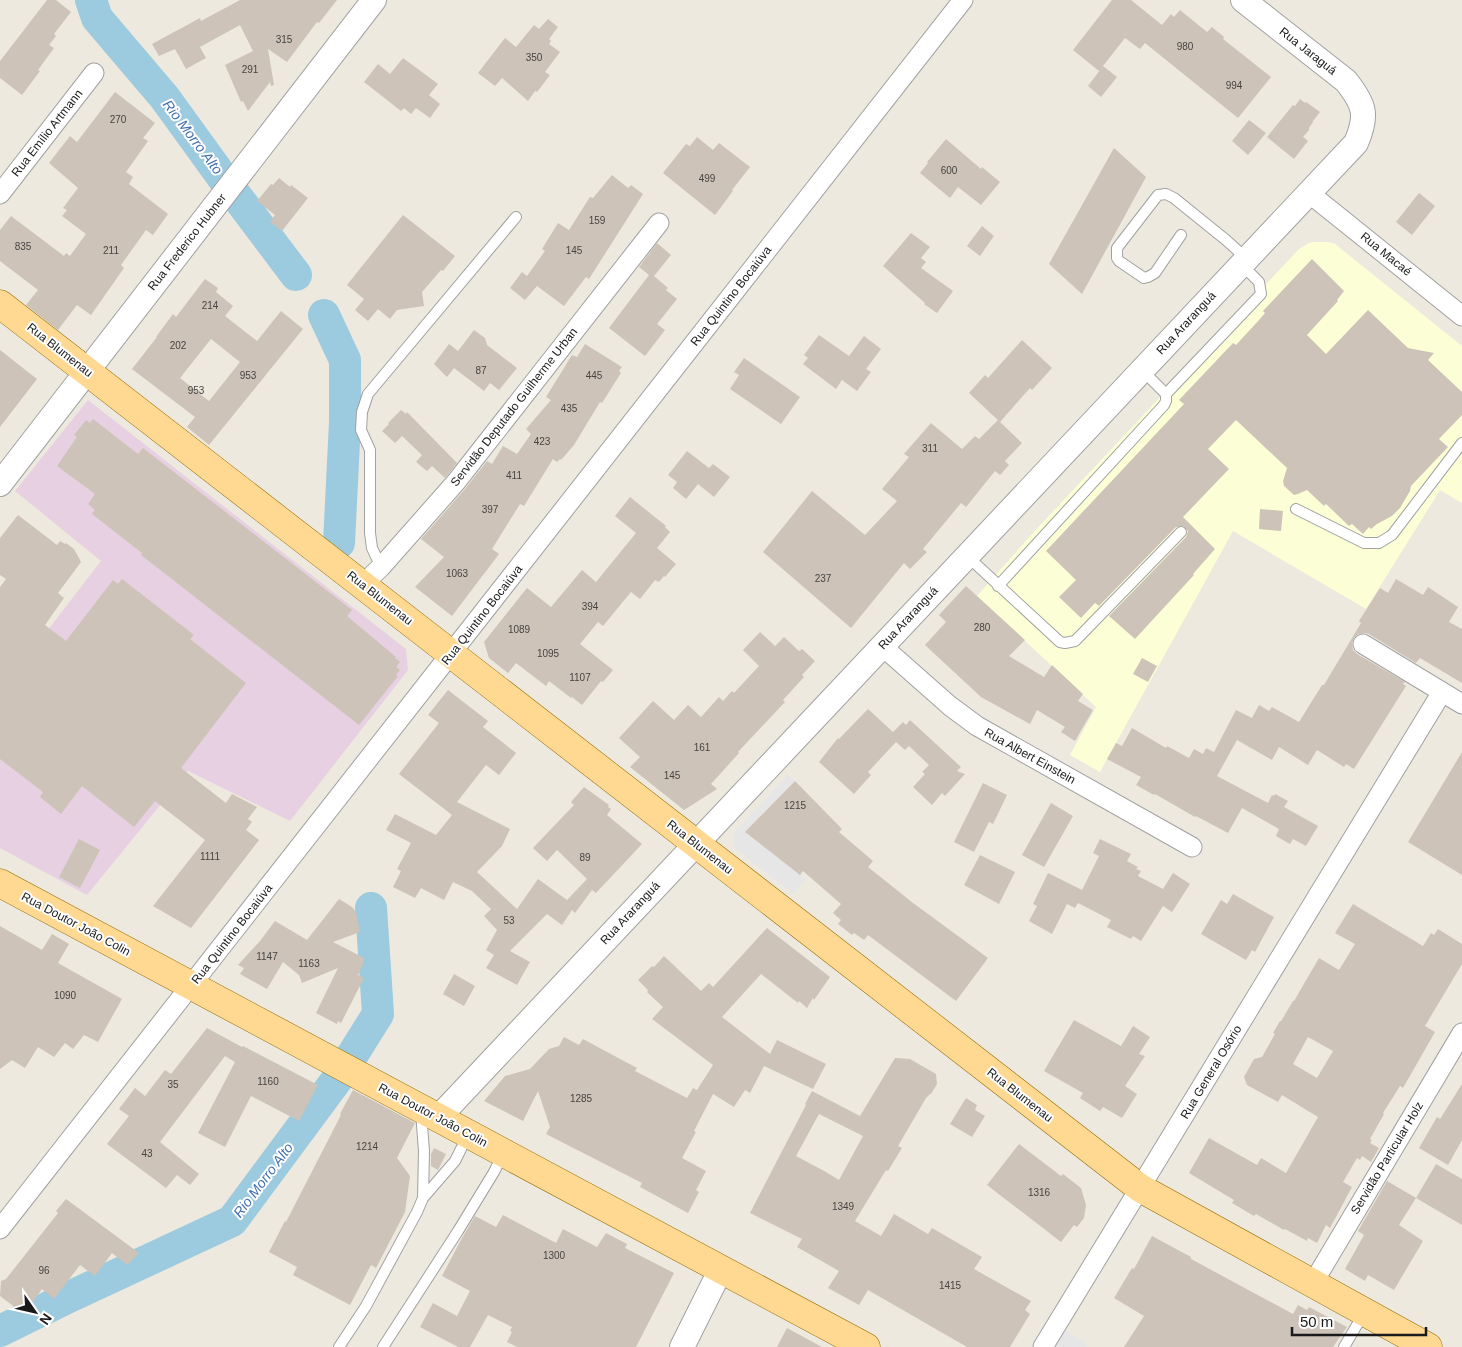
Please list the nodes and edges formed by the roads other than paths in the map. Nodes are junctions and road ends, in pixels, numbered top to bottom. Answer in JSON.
{"nodes":[{"id":1,"x":374,"y":0,"type":"edge"},
{"id":2,"x":963,"y":0,"type":"edge"},
{"id":3,"x":1243,"y":0,"type":"edge"},
{"id":4,"x":94,"y":73,"type":"dead end"},
{"id":5,"x":1363,"y":110,"type":"joint"},
{"id":6,"x":1309,"y":193,"type":"junction"},
{"id":7,"x":0,"y":194,"type":"edge"},
{"id":8,"x":516,"y":217,"type":"dead end"},
{"id":9,"x":659,"y":223,"type":"dead end"},
{"id":10,"x":1181,"y":235,"type":"dead end"},
{"id":11,"x":1244,"y":262,"type":"junction"},
{"id":12,"x":0,"y":304,"type":"edge"},
{"id":13,"x":1462,"y":316,"type":"edge"},
{"id":14,"x":1142,"y":370,"type":"junction"},
{"id":15,"x":87,"y":372,"type":"junction"},
{"id":16,"x":1166,"y":394,"type":"junction"},
{"id":17,"x":1462,"y":443,"type":"edge"},
{"id":18,"x":0,"y":484,"type":"edge"},
{"id":19,"x":1296,"y":509,"type":"dead end"},
{"id":20,"x":1181,"y":532,"type":"dead end"},
{"id":21,"x":967,"y":556,"type":"junction"},
{"id":22,"x":372,"y":576,"type":"junction"},
{"id":23,"x":998,"y":586,"type":"junction"},
{"id":24,"x":1363,"y":644,"type":"dead end"},
{"id":25,"x":882,"y":646,"type":"junction"},
{"id":26,"x":451,"y":654,"type":"junction"},
{"id":27,"x":1442,"y":692,"type":"junction"},
{"id":28,"x":1462,"y":704,"type":"edge"},
{"id":29,"x":695,"y":843,"type":"junction"},
{"id":30,"x":1192,"y":847,"type":"dead end"},
{"id":31,"x":0,"y":883,"type":"edge"},
{"id":32,"x":192,"y":986,"type":"junction"},
{"id":33,"x":1462,"y":1033,"type":"edge"},
{"id":34,"x":429,"y":1113,"type":"junction"},
{"id":35,"x":468,"y":1134,"type":"junction"},
{"id":36,"x":504,"y":1153,"type":"junction"},
{"id":37,"x":1140,"y":1188,"type":"junction"},
{"id":38,"x":423,"y":1198,"type":"junction"},
{"id":39,"x":0,"y":1229,"type":"edge"},
{"id":40,"x":720,"y":1269,"type":"junction"},
{"id":41,"x":1312,"y":1283,"type":"junction"},
{"id":42,"x":1365,"y":1312,"type":"junction"},
{"id":43,"x":338,"y":1347,"type":"edge"},
{"id":44,"x":383,"y":1347,"type":"edge"},
{"id":45,"x":682,"y":1347,"type":"edge"},
{"id":46,"x":866,"y":1347,"type":"edge"},
{"id":47,"x":1043,"y":1347,"type":"edge"},
{"id":48,"x":1344,"y":1347,"type":"edge"},
{"id":49,"x":1428,"y":1347,"type":"edge"}],
"edges":[{"from":1,"to":15,"type":"street","name":"Rua Frederico Hubner"},
{"from":2,"to":26,"type":"street","name":"Rua Quintino Bocaiúva"},
{"from":3,"to":5,"type":"street","name":"Rua Jaraguá"},
{"from":4,"to":7,"type":"street","name":"Rua Emílio Artmann"},
{"from":5,"to":6,"type":"street","name":"Rua Araranguá"},
{"from":6,"to":11,"type":"street","name":"Rua Araranguá"},
{"from":6,"to":13,"type":"street","name":"Rua Macaé"},
{"from":8,"to":22,"type":"lane"},
{"from":9,"to":22,"type":"street","name":"Servidão Deputado Guilherme Urban"},
{"from":10,"to":11,"type":"lane"},
{"from":11,"to":14,"type":"street","name":"Rua Araranguá"},
{"from":11,"to":16,"type":"lane"},
{"from":12,"to":15,"type":"main road","name":"Rua Blumenau"},
{"from":14,"to":16,"type":"lane"},
{"from":14,"to":21,"type":"street","name":"Rua Araranguá"},
{"from":15,"to":18,"type":"street","name":"Rua Frederico Hubner"},
{"from":15,"to":22,"type":"main road","name":"Rua Blumenau"},
{"from":16,"to":23,"type":"lane"},
{"from":17,"to":19,"type":"lane"},
{"from":20,"to":23,"type":"lane"},
{"from":21,"to":23,"type":"lane"},
{"from":21,"to":25,"type":"street","name":"Rua Araranguá"},
{"from":22,"to":26,"type":"main road","name":"Rua Blumenau"},
{"from":24,"to":27,"type":"street"},
{"from":25,"to":29,"type":"street","name":"Rua Araranguá"},
{"from":25,"to":30,"type":"street","name":"Rua Albert Einstein"},
{"from":26,"to":29,"type":"main road","name":"Rua Blumenau"},
{"from":26,"to":32,"type":"street","name":"Rua Quintino Bocaiúva"},
{"from":27,"to":28,"type":"street"},
{"from":27,"to":37,"type":"street","name":"Rua General Osório"},
{"from":29,"to":34,"type":"street","name":"Rua Araranguá"},
{"from":29,"to":37,"type":"main road","name":"Rua Blumenau"},
{"from":31,"to":32,"type":"main road","name":"Rua Doutor João Colin"},
{"from":32,"to":34,"type":"main road","name":"Rua Doutor João Colin"},
{"from":32,"to":39,"type":"street","name":"Rua Quintino Bocaiúva"},
{"from":33,"to":41,"type":"street","name":"Servidão Particular Holz"},
{"from":34,"to":35,"type":"main road","name":"Rua Doutor João Colin"},
{"from":34,"to":38,"type":"lane"},
{"from":35,"to":36,"type":"main road","name":"Rua Doutor João Colin"},
{"from":35,"to":38,"type":"lane"},
{"from":36,"to":40,"type":"main road","name":"Rua Doutor João Colin"},
{"from":36,"to":44,"type":"lane"},
{"from":37,"to":41,"type":"main road","name":"Rua Blumenau"},
{"from":37,"to":47,"type":"street","name":"Rua General Osório"},
{"from":38,"to":43,"type":"lane"},
{"from":40,"to":45,"type":"street"},
{"from":40,"to":46,"type":"main road","name":"Rua Doutor João Colin"},
{"from":41,"to":42,"type":"main road","name":"Rua Blumenau"},
{"from":42,"to":48,"type":"lane"},
{"from":42,"to":49,"type":"main road","name":"Rua Blumenau"}]}
